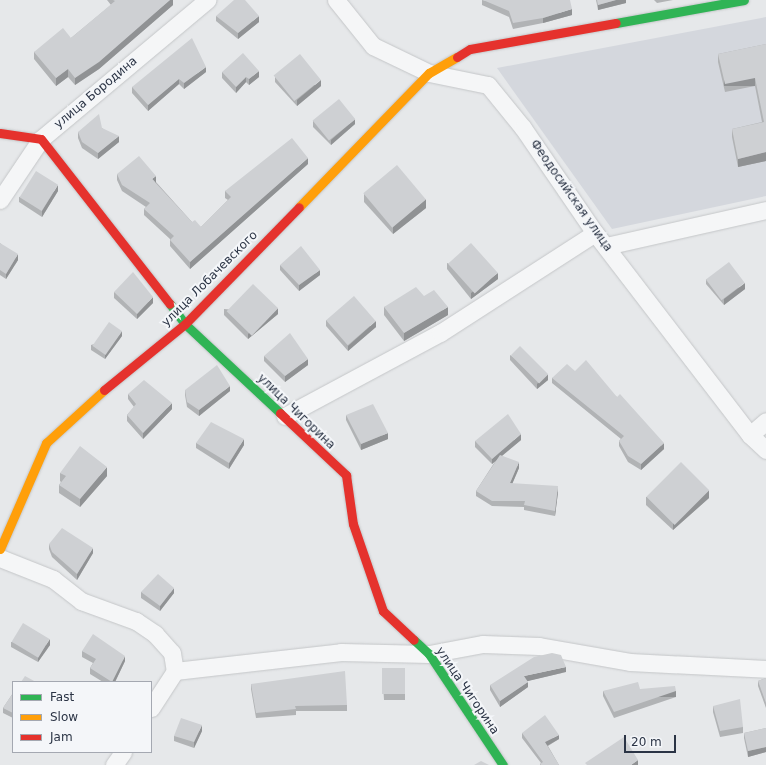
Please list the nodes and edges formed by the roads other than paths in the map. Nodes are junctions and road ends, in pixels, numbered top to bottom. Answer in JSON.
{"nodes":[{"id":1,"x":207,"y":0,"type":"edge"},
{"id":2,"x":336,"y":0,"type":"edge"},
{"id":3,"x":744,"y":0,"type":"edge"},
{"id":4,"x":429,"y":74,"type":"junction"},
{"id":5,"x":0,"y":133,"type":"edge"},
{"id":6,"x":41,"y":139,"type":"junction"},
{"id":7,"x":0,"y":200,"type":"edge"},
{"id":8,"x":766,"y":210,"type":"edge"},
{"id":9,"x":601,"y":239,"type":"junction"},
{"id":10,"x":185,"y":324,"type":"junction"},
{"id":11,"x":285,"y":416,"type":"junction"},
{"id":12,"x":766,"y":421,"type":"edge"},
{"id":13,"x":750,"y":435,"type":"junction"},
{"id":14,"x":766,"y":450,"type":"edge"},
{"id":15,"x":0,"y":549,"type":"edge"},
{"id":16,"x":0,"y":558,"type":"edge"},
{"id":17,"x":429,"y":654,"type":"junction"},
{"id":18,"x":766,"y":668,"type":"edge"},
{"id":19,"x":175,"y":671,"type":"junction"},
{"id":20,"x":152,"y":706,"type":"edge"},
{"id":21,"x":122,"y":753,"type":"edge"},
{"id":22,"x":114,"y":765,"type":"edge"},
{"id":23,"x":503,"y":765,"type":"edge"}],
"edges":[{"from":1,"to":6,"type":"street","name":"улица Бородина"},
{"from":2,"to":4,"type":"street","name":"Феодосийская улица"},
{"from":3,"to":4,"type":"street","name":"улица Лобачевского"},
{"from":4,"to":9,"type":"street","name":"Феодосийская улица"},
{"from":4,"to":10,"type":"street","name":"улица Лобачевского"},
{"from":5,"to":6,"type":"street"},
{"from":6,"to":7,"type":"street","name":"улица Бородина"},
{"from":6,"to":10,"type":"street","name":"улица Чигорина"},
{"from":8,"to":9,"type":"street"},
{"from":9,"to":11,"type":"street"},
{"from":9,"to":13,"type":"street","name":"Феодосийская улица"},
{"from":10,"to":11,"type":"street","name":"улица Чигорина"},
{"from":10,"to":15,"type":"street","name":"улица Лобачевского"},
{"from":11,"to":17,"type":"street","name":"улица Чигорина"},
{"from":12,"to":13,"type":"street"},
{"from":13,"to":14,"type":"street","name":"Феодосийская улица"},
{"from":16,"to":19,"type":"street"},
{"from":17,"to":18,"type":"street"},
{"from":17,"to":19,"type":"street"},
{"from":17,"to":23,"type":"street","name":"улица Чигорина"},
{"from":19,"to":20,"type":"street"},
{"from":21,"to":22,"type":"street"}]}
